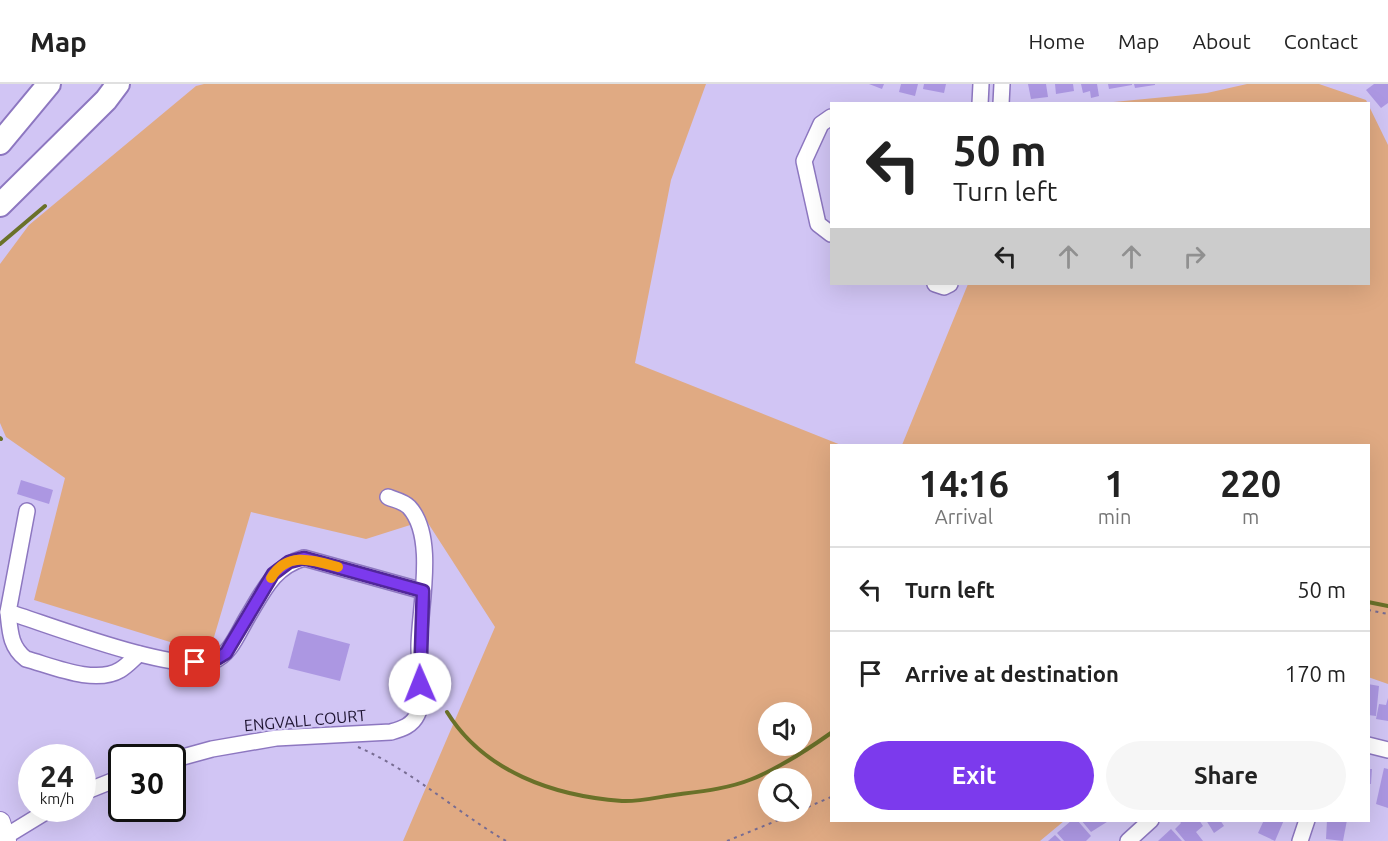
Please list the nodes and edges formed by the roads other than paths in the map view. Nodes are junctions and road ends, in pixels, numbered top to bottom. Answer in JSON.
{"nodes":[{"id":1,"x":49,"y":84,"type":"edge"},
{"id":2,"x":116,"y":84,"type":"edge"},
{"id":3,"x":981,"y":84,"type":"edge"},
{"id":4,"x":1002,"y":84,"type":"edge"},
{"id":5,"x":980,"y":102,"type":"edge"},
{"id":6,"x":1001,"y":102,"type":"edge"},
{"id":7,"x":830,"y":118,"type":"edge"},
{"id":8,"x":0,"y":143,"type":"edge"},
{"id":9,"x":0,"y":195,"type":"edge"},
{"id":10,"x":0,"y":205,"type":"edge"},
{"id":11,"x":830,"y":233,"type":"edge"},
{"id":12,"x":388,"y":497,"type":"dead end"},
{"id":13,"x":27,"y":511,"type":"dead end"},
{"id":14,"x":423,"y":591,"type":"junction"},
{"id":15,"x":8,"y":612,"type":"junction"},
{"id":16,"x":139,"y":654,"type":"junction"},
{"id":17,"x":1370,"y":746,"type":"edge"},
{"id":18,"x":1388,"y":750,"type":"edge"},
{"id":19,"x":186,"y":756,"type":"edge"},
{"id":20,"x":26,"y":822,"type":"edge"},
{"id":21,"x":1149,"y":822,"type":"edge"},
{"id":22,"x":1306,"y":822,"type":"edge"},
{"id":23,"x":2,"y":835,"type":"edge"},
{"id":24,"x":1128,"y":841,"type":"edge"},
{"id":25,"x":1300,"y":841,"type":"edge"}],
"edges":[{"from":1,"to":8,"type":"highway"},
{"from":2,"to":9,"type":"highway"},
{"from":2,"to":10,"type":"highway"},
{"from":3,"to":5,"type":"street"},
{"from":4,"to":6,"type":"street"},
{"from":7,"to":11,"type":"street"},
{"from":12,"to":14,"type":"street","name":"ENGVALL COURT"},
{"from":13,"to":15,"type":"street"},
{"from":14,"to":16,"type":"street"},
{"from":14,"to":19,"type":"street","name":"ENGVALL COURT"},
{"from":15,"to":16,"type":"street"},
{"from":15,"to":16,"type":"street"},
{"from":17,"to":18,"type":"street"},
{"from":20,"to":23,"type":"street"},
{"from":21,"to":24,"type":"street"},
{"from":22,"to":25,"type":"street"}]}
